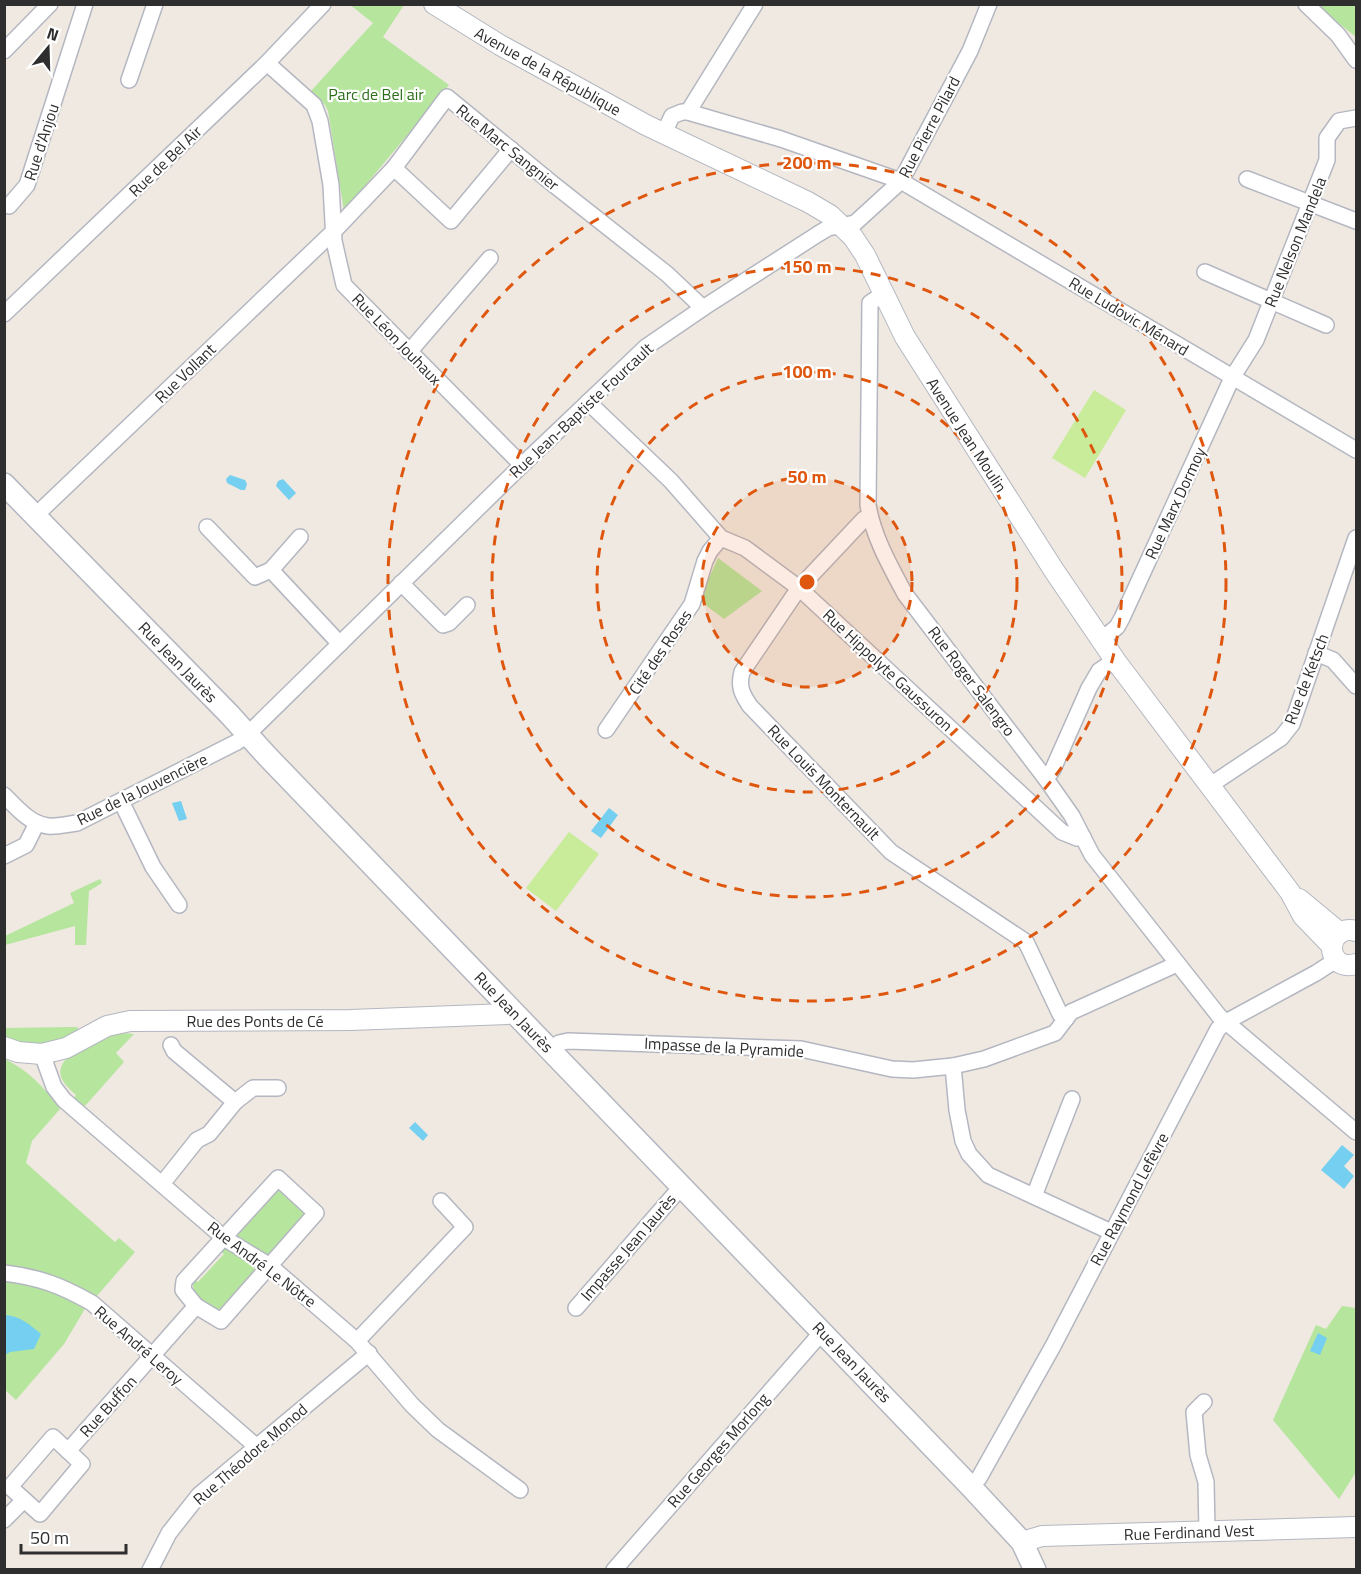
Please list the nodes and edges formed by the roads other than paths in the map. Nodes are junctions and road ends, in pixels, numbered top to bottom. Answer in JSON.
{"nodes":[{"id":1,"x":50,"y":4,"type":"edge"},
{"id":2,"x":86,"y":4,"type":"edge"},
{"id":3,"x":154,"y":4,"type":"edge"},
{"id":4,"x":323,"y":4,"type":"edge"},
{"id":5,"x":434,"y":4,"type":"edge"},
{"id":6,"x":755,"y":4,"type":"edge"},
{"id":7,"x":989,"y":4,"type":"edge"},
{"id":8,"x":1306,"y":4,"type":"edge"},
{"id":9,"x":4,"y":51,"type":"edge"},
{"id":10,"x":1356,"y":60,"type":"edge"},
{"id":11,"x":267,"y":63,"type":"junction"},
{"id":12,"x":129,"y":80,"type":"dead end"},
{"id":13,"x":688,"y":112,"type":"junction"},
{"id":14,"x":1356,"y":118,"type":"edge"},
{"id":15,"x":664,"y":133,"type":"junction"},
{"id":16,"x":511,"y":149,"type":"junction"},
{"id":17,"x":394,"y":168,"type":"junction"},
{"id":18,"x":1247,"y":179,"type":"dead end"},
{"id":19,"x":901,"y":181,"type":"junction"},
{"id":20,"x":1310,"y":203,"type":"junction"},
{"id":21,"x":9,"y":206,"type":"dead end"},
{"id":22,"x":1356,"y":221,"type":"edge"},
{"id":23,"x":842,"y":226,"type":"junction"},
{"id":24,"x":335,"y":230,"type":"junction"},
{"id":25,"x":490,"y":258,"type":"dead end"},
{"id":26,"x":1205,"y":272,"type":"dead end"},
{"id":27,"x":883,"y":294,"type":"junction"},
{"id":28,"x":1271,"y":301,"type":"junction"},
{"id":29,"x":703,"y":308,"type":"junction"},
{"id":30,"x":4,"y":314,"type":"edge"},
{"id":31,"x":1326,"y":325,"type":"dead end"},
{"id":32,"x":409,"y":352,"type":"junction"},
{"id":33,"x":1232,"y":378,"type":"junction"},
{"id":34,"x":588,"y":402,"type":"junction"},
{"id":35,"x":1356,"y":450,"type":"edge"},
{"id":36,"x":522,"y":465,"type":"junction"},
{"id":37,"x":4,"y":484,"type":"edge"},
{"id":38,"x":35,"y":516,"type":"junction"},
{"id":39,"x":870,"y":517,"type":"junction"},
{"id":40,"x":207,"y":527,"type":"dead end"},
{"id":41,"x":300,"y":537,"type":"dead end"},
{"id":42,"x":721,"y":538,"type":"junction"},
{"id":43,"x":1356,"y":538,"type":"edge"},
{"id":44,"x":271,"y":570,"type":"junction"},
{"id":45,"x":402,"y":583,"type":"junction"},
{"id":46,"x":798,"y":588,"type":"junction"},
{"id":47,"x":467,"y":605,"type":"dead end"},
{"id":48,"x":1101,"y":640,"type":"junction"},
{"id":49,"x":340,"y":644,"type":"junction"},
{"id":50,"x":1316,"y":653,"type":"junction"},
{"id":51,"x":1115,"y":660,"type":"junction"},
{"id":52,"x":1356,"y":686,"type":"edge"},
{"id":53,"x":606,"y":730,"type":"dead end"},
{"id":54,"x":248,"y":734,"type":"junction"},
{"id":55,"x":1046,"y":778,"type":"junction"},
{"id":56,"x":1209,"y":786,"type":"junction"},
{"id":57,"x":4,"y":795,"type":"edge"},
{"id":58,"x":121,"y":801,"type":"junction"},
{"id":59,"x":37,"y":823,"type":"junction"},
{"id":60,"x":1083,"y":837,"type":"junction"},
{"id":61,"x":4,"y":856,"type":"edge"},
{"id":62,"x":179,"y":905,"type":"dead end"},
{"id":63,"x":1341,"y":942,"type":"edge"},
{"id":64,"x":1178,"y":964,"type":"junction"},
{"id":65,"x":1356,"y":964,"type":"edge"},
{"id":66,"x":512,"y":1011,"type":"junction"},
{"id":67,"x":1066,"y":1019,"type":"junction"},
{"id":68,"x":1226,"y":1022,"type":"junction"},
{"id":69,"x":171,"y":1045,"type":"dead end"},
{"id":70,"x":4,"y":1047,"type":"edge"},
{"id":71,"x":550,"y":1050,"type":"junction"},
{"id":72,"x":42,"y":1054,"type":"junction"},
{"id":73,"x":953,"y":1066,"type":"junction"},
{"id":74,"x":278,"y":1088,"type":"dead end"},
{"id":75,"x":1072,"y":1099,"type":"dead end"},
{"id":76,"x":235,"y":1102,"type":"junction"},
{"id":77,"x":1356,"y":1132,"type":"edge"},
{"id":78,"x":162,"y":1184,"type":"junction"},
{"id":79,"x":681,"y":1187,"type":"junction"},
{"id":80,"x":1034,"y":1196,"type":"junction"},
{"id":81,"x":441,"y":1201,"type":"dead end"},
{"id":82,"x":1112,"y":1232,"type":"junction"},
{"id":83,"x":224,"y":1238,"type":"junction"},
{"id":84,"x":270,"y":1266,"type":"junction"},
{"id":85,"x":4,"y":1273,"type":"edge"},
{"id":86,"x":196,"y":1306,"type":"junction"},
{"id":87,"x":576,"y":1308,"type":"dead end"},
{"id":88,"x":823,"y":1331,"type":"junction"},
{"id":89,"x":357,"y":1341,"type":"junction"},
{"id":90,"x":369,"y":1353,"type":"junction"},
{"id":91,"x":152,"y":1357,"type":"junction"},
{"id":92,"x":1204,"y":1402,"type":"dead end"},
{"id":93,"x":257,"y":1447,"type":"junction"},
{"id":94,"x":68,"y":1451,"type":"junction"},
{"id":95,"x":971,"y":1487,"type":"junction"},
{"id":96,"x":520,"y":1490,"type":"dead end"},
{"id":97,"x":24,"y":1500,"type":"junction"},
{"id":98,"x":4,"y":1520,"type":"edge"},
{"id":99,"x":1356,"y":1527,"type":"edge"},
{"id":100,"x":1207,"y":1531,"type":"junction"},
{"id":101,"x":1022,"y":1542,"type":"junction"},
{"id":102,"x":150,"y":1569,"type":"edge"},
{"id":103,"x":614,"y":1569,"type":"edge"},
{"id":104,"x":1035,"y":1569,"type":"edge"}],
"edges":[{"from":1,"to":9,"type":"street"},
{"from":2,"to":21,"type":"street","name":"Rue d'Anjou"},
{"from":3,"to":12,"type":"street"},
{"from":4,"to":11,"type":"street","name":"Rue de Bel Air"},
{"from":5,"to":15,"type":"street","name":"Avenue de la République"},
{"from":6,"to":13,"type":"street"},
{"from":7,"to":19,"type":"street","name":"Rue Pierre Pilard"},
{"from":8,"to":10,"type":"street"},
{"from":11,"to":24,"type":"street","name":"Rue Léon Jouhaux"},
{"from":11,"to":30,"type":"street","name":"Rue de Bel Air"},
{"from":13,"to":15,"type":"street"},
{"from":13,"to":19,"type":"street"},
{"from":14,"to":20,"type":"street","name":"Rue Nelson Mandela"},
{"from":15,"to":23,"type":"street","name":"Avenue de la République"},
{"from":16,"to":17,"type":"street","name":"Rue Marc Sangnier"},
{"from":16,"to":17,"type":"street"},
{"from":16,"to":29,"type":"street","name":"Rue Marc Sangnier"},
{"from":17,"to":24,"type":"street","name":"Rue Marc Sangnier"},
{"from":18,"to":20,"type":"street"},
{"from":19,"to":23,"type":"street","name":"Rue Pierre Pilard"},
{"from":19,"to":33,"type":"street","name":"Rue Ludovic Ménard"},
{"from":20,"to":22,"type":"street"},
{"from":20,"to":28,"type":"street","name":"Rue Nelson Mandela"},
{"from":23,"to":27,"type":"street","name":"Avenue Jean Moulin"},
{"from":23,"to":29,"type":"street","name":"Rue Jean-Baptiste Fourcault"},
{"from":24,"to":32,"type":"street","name":"Rue Léon Jouhaux"},
{"from":24,"to":38,"type":"street","name":"Rue Vollant"},
{"from":25,"to":32,"type":"street"},
{"from":26,"to":28,"type":"street"},
{"from":27,"to":39,"type":"street","name":"Rue Roger Salengro"},
{"from":27,"to":48,"type":"street","name":"Avenue Jean Moulin"},
{"from":28,"to":31,"type":"street"},
{"from":28,"to":33,"type":"street","name":"Rue Nelson Mandela"},
{"from":29,"to":34,"type":"street","name":"Rue Jean-Baptiste Fourcault"},
{"from":32,"to":36,"type":"street","name":"Rue Léon Jouhaux"},
{"from":33,"to":35,"type":"street","name":"Rue Ludovic Ménard"},
{"from":33,"to":48,"type":"street","name":"Rue Marx Dormoy"},
{"from":34,"to":36,"type":"street","name":"Rue Jean-Baptiste Fourcault"},
{"from":34,"to":42,"type":"street","name":"Rue Hippolyte Gaussuron"},
{"from":36,"to":45,"type":"street","name":"Rue Jean-Baptiste Fourcault"},
{"from":37,"to":38,"type":"main road","name":"Rue Jean Jaurès"},
{"from":38,"to":54,"type":"main road","name":"Rue Jean Jaurès"},
{"from":39,"to":46,"type":"street","name":"Rue Louis Monternault"},
{"from":39,"to":55,"type":"street","name":"Rue Roger Salengro"},
{"from":40,"to":44,"type":"street"},
{"from":41,"to":44,"type":"street"},
{"from":42,"to":46,"type":"street","name":"Rue Hippolyte Gaussuron"},
{"from":42,"to":53,"type":"street","name":"Cité des Roses"},
{"from":43,"to":50,"type":"street","name":"Rue de Ketsch"},
{"from":44,"to":49,"type":"street"},
{"from":45,"to":47,"type":"street"},
{"from":45,"to":49,"type":"street","name":"Rue Jean-Baptiste Fourcault"},
{"from":46,"to":60,"type":"street","name":"Rue Hippolyte Gaussuron"},
{"from":46,"to":67,"type":"street","name":"Rue Louis Monternault"},
{"from":48,"to":51,"type":"street","name":"Avenue Jean Moulin"},
{"from":49,"to":54,"type":"street","name":"Rue Jean-Baptiste Fourcault"},
{"from":50,"to":52,"type":"street"},
{"from":50,"to":56,"type":"street","name":"Rue de Ketsch"},
{"from":51,"to":55,"type":"street"},
{"from":51,"to":56,"type":"street","name":"Avenue Jean Moulin"},
{"from":54,"to":58,"type":"street","name":"Rue de la Jouvencière"},
{"from":54,"to":66,"type":"main road","name":"Rue Jean Jaurès"},
{"from":55,"to":60,"type":"street","name":"Rue Roger Salengro"},
{"from":56,"to":63,"type":"street","name":"Avenue Jean Moulin"},
{"from":57,"to":59,"type":"street"},
{"from":58,"to":59,"type":"street","name":"Rue de la Jouvencière"},
{"from":58,"to":62,"type":"street"},
{"from":59,"to":61,"type":"street"},
{"from":60,"to":64,"type":"street","name":"Rue Roger Salengro"},
{"from":63,"to":65,"type":"street"},
{"from":63,"to":68,"type":"street","name":"Rue Raymond Lefèvre"},
{"from":64,"to":67,"type":"street","name":"Impasse de la Pyramide"},
{"from":64,"to":68,"type":"street","name":"Rue Roger Salengro"},
{"from":66,"to":71,"type":"main road","name":"Rue Jean Jaurès"},
{"from":66,"to":72,"type":"street","name":"Rue des Ponts de Cé"},
{"from":67,"to":73,"type":"street","name":"Impasse de la Pyramide"},
{"from":68,"to":77,"type":"street","name":"Rue Roger Salengro"},
{"from":68,"to":82,"type":"street","name":"Rue Raymond Lefèvre"},
{"from":69,"to":76,"type":"street"},
{"from":70,"to":72,"type":"street","name":"Rue des Ponts de Cé"},
{"from":71,"to":73,"type":"street","name":"Impasse de la Pyramide"},
{"from":71,"to":79,"type":"main road","name":"Rue Jean Jaurès"},
{"from":72,"to":78,"type":"street","name":"Rue André Le Nôtre"},
{"from":73,"to":80,"type":"street"},
{"from":74,"to":76,"type":"street"},
{"from":75,"to":80,"type":"street"},
{"from":76,"to":78,"type":"street"},
{"from":78,"to":83,"type":"street","name":"Rue André Le Nôtre"},
{"from":79,"to":87,"type":"street","name":"Impasse Jean Jaurès"},
{"from":79,"to":88,"type":"main road","name":"Rue Jean Jaurès"},
{"from":80,"to":82,"type":"street"},
{"from":81,"to":89,"type":"street"},
{"from":82,"to":95,"type":"street","name":"Rue Raymond Lefèvre"},
{"from":83,"to":84,"type":"street","name":"Rue André Le Nôtre"},
{"from":83,"to":84,"type":"street"},
{"from":83,"to":86,"type":"street"},
{"from":84,"to":86,"type":"street"},
{"from":84,"to":89,"type":"street","name":"Rue André Le Nôtre"},
{"from":85,"to":91,"type":"street","name":"Rue André Leroy"},
{"from":86,"to":91,"type":"street","name":"Rue Buffon"},
{"from":88,"to":95,"type":"main road","name":"Rue Jean Jaurès"},
{"from":88,"to":103,"type":"street","name":"Rue Georges Morlong"},
{"from":89,"to":90,"type":"street","name":"Rue André Le Nôtre"},
{"from":90,"to":93,"type":"street","name":"Rue Théodore Monod"},
{"from":90,"to":96,"type":"street","name":"Rue André Le Nôtre"},
{"from":91,"to":93,"type":"street","name":"Rue André Leroy"},
{"from":91,"to":94,"type":"street","name":"Rue Buffon"},
{"from":92,"to":100,"type":"street"},
{"from":93,"to":102,"type":"street","name":"Rue Théodore Monod"},
{"from":94,"to":97,"type":"street","name":"Rue Buffon"},
{"from":94,"to":97,"type":"street","name":"Rue Buffon"},
{"from":95,"to":101,"type":"main road","name":"Rue Jean Jaurès"},
{"from":97,"to":98,"type":"street"},
{"from":99,"to":100,"type":"street","name":"Rue Ferdinand Vest"},
{"from":100,"to":101,"type":"street","name":"Rue Ferdinand Vest"},
{"from":101,"to":104,"type":"main road","name":"Rue Jean Jaurès"}]}
